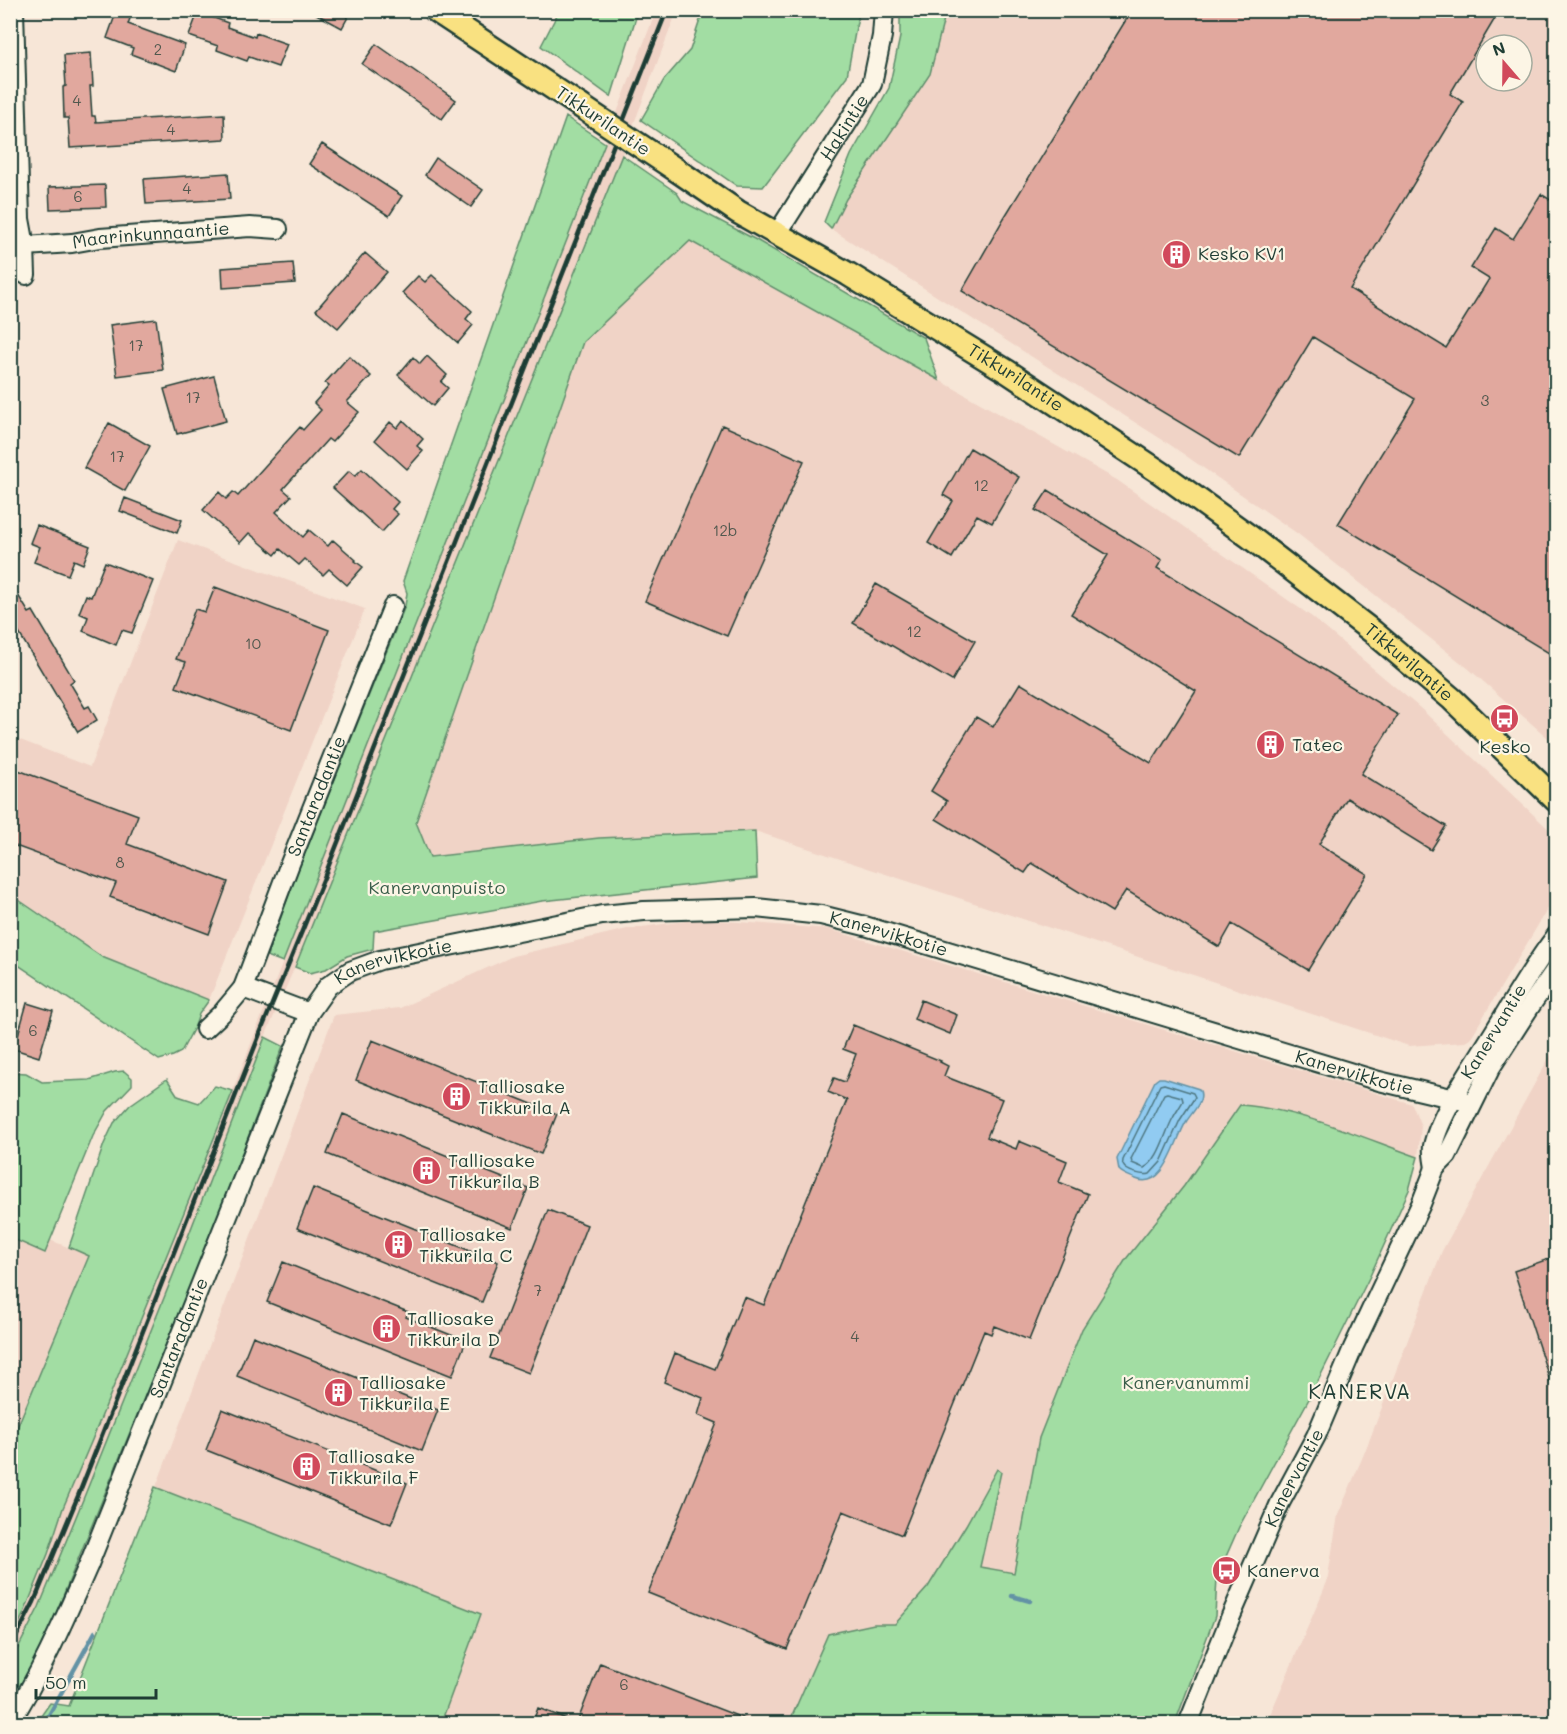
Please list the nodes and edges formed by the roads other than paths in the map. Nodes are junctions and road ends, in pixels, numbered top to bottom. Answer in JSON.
{"nodes":[{"id":1,"x":14,"y":10,"type":"edge"},
{"id":2,"x":435,"y":10,"type":"edge"},
{"id":3,"x":884,"y":10,"type":"edge"},
{"id":4,"x":278,"y":229,"type":"dead end"},
{"id":5,"x":777,"y":234,"type":"junction"},
{"id":6,"x":24,"y":246,"type":"junction"},
{"id":7,"x":27,"y":275,"type":"dead end"},
{"id":8,"x":393,"y":606,"type":"dead end"},
{"id":9,"x":1557,"y":800,"type":"edge"},
{"id":10,"x":1557,"y":936,"type":"edge"},
{"id":11,"x":1557,"y":969,"type":"edge"},
{"id":12,"x":243,"y":988,"type":"junction"},
{"id":13,"x":309,"y":1013,"type":"junction"},
{"id":14,"x":205,"y":1029,"type":"dead end"},
{"id":15,"x":1454,"y":1099,"type":"junction"},
{"id":16,"x":1472,"y":1103,"type":"junction"},
{"id":17,"x":1435,"y":1168,"type":"junction"},
{"id":18,"x":10,"y":1722,"type":"edge"},
{"id":19,"x":1188,"y":1724,"type":"edge"}],
"edges":[{"from":1,"to":6,"type":"street"},
{"from":2,"to":5,"type":"main road","name":"Tikkurilantie","bridge":true},
{"from":3,"to":5,"type":"street","name":"Hakintie"},
{"from":4,"to":6,"type":"street","name":"Maarinkunnaantie"},
{"from":5,"to":9,"type":"main road","name":"Tikkurilantie"},
{"from":6,"to":7,"type":"street"},
{"from":8,"to":12,"type":"street","name":"Santaradantie"},
{"from":10,"to":15,"type":"street","name":"Kanervantie"},
{"from":11,"to":16,"type":"street","name":"Kanervantie"},
{"from":12,"to":13,"type":"street"},
{"from":12,"to":14,"type":"street","name":"Santaradantie"},
{"from":13,"to":15,"type":"street","name":"Kanervikkotie"},
{"from":13,"to":18,"type":"street","name":"Santaradantie"},
{"from":15,"to":16,"type":"street","name":"Kanervikkotie"},
{"from":15,"to":17,"type":"street","name":"Kanervantie"},
{"from":16,"to":17,"type":"street","name":"Kanervantie"},
{"from":17,"to":19,"type":"street","name":"Kanervantie"}]}
